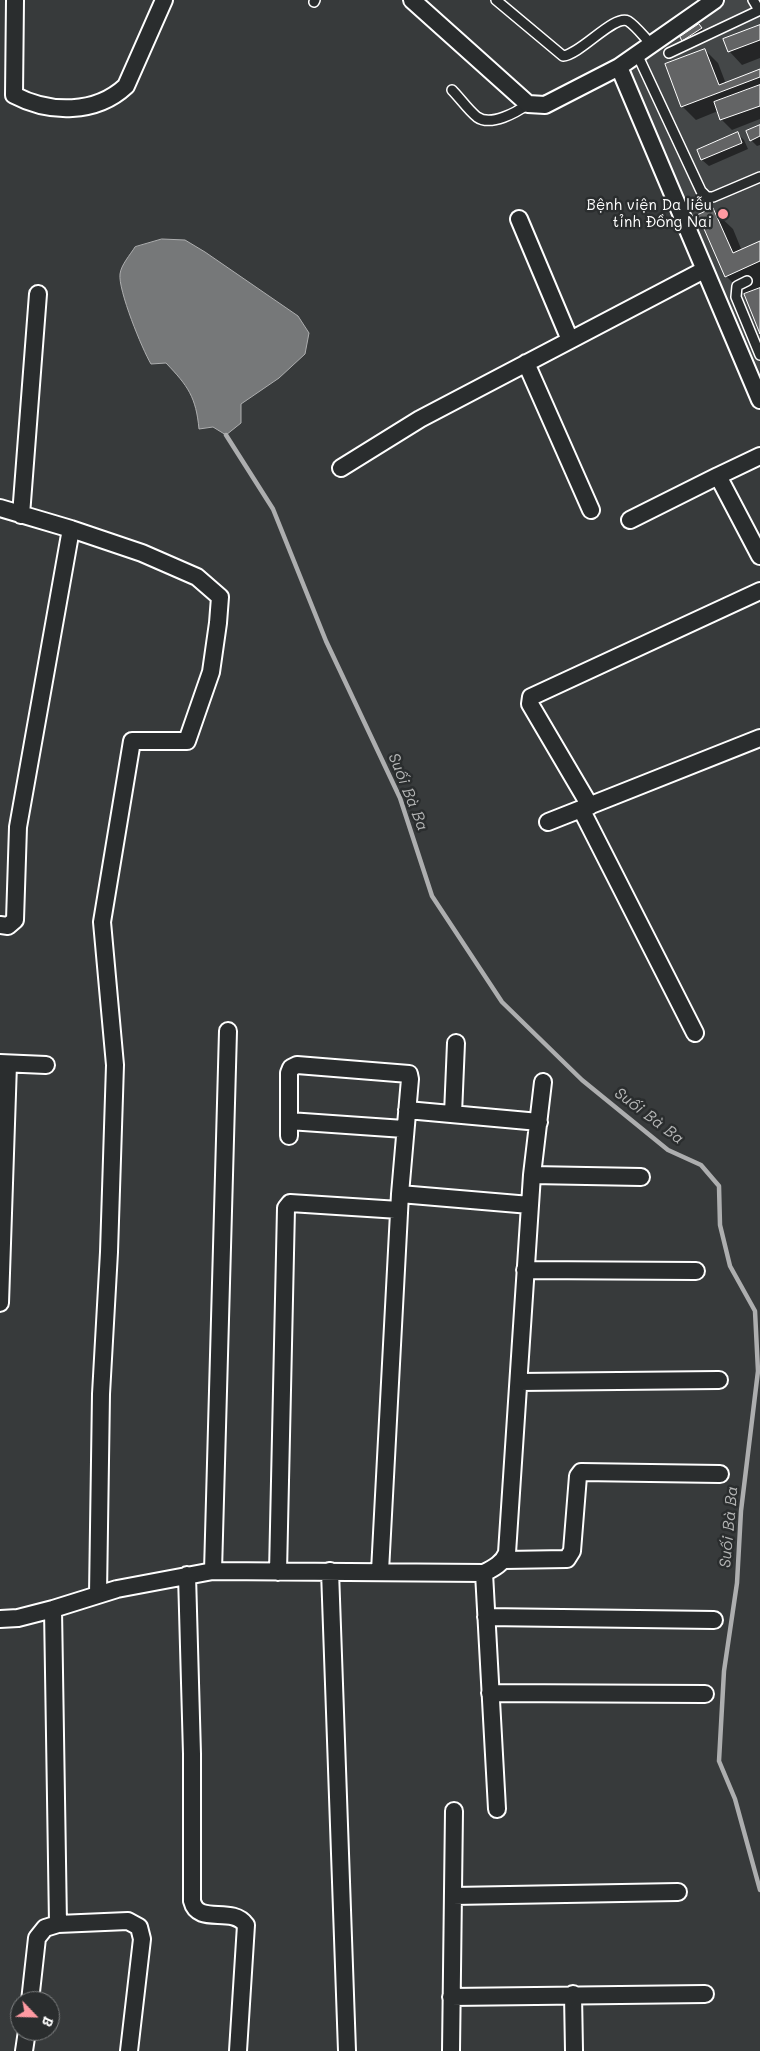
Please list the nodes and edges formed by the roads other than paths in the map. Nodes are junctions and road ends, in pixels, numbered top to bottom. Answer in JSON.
{"nodes":[{"id":1,"x":16,"y":0,"type":"edge"},
{"id":2,"x":164,"y":0,"type":"edge"},
{"id":3,"x":412,"y":0,"type":"edge"},
{"id":4,"x":496,"y":0,"type":"edge"},
{"id":5,"x":714,"y":0,"type":"edge"},
{"id":6,"x":753,"y":0,"type":"edge"},
{"id":7,"x":759,"y":10,"type":"edge"},
{"id":8,"x":651,"y":44,"type":"junction"},
{"id":9,"x":669,"y":53,"type":"dead end"},
{"id":10,"x":637,"y":54,"type":"junction"},
{"id":11,"x":619,"y":67,"type":"junction"},
{"id":12,"x":452,"y":90,"type":"dead end"},
{"id":13,"x":7,"y":95,"type":"edge"},
{"id":14,"x":528,"y":104,"type":"junction"},
{"id":15,"x":760,"y":177,"type":"edge"},
{"id":16,"x":519,"y":219,"type":"dead end"},
{"id":17,"x":704,"y":270,"type":"junction"},
{"id":18,"x":747,"y":281,"type":"dead end"},
{"id":19,"x":38,"y":294,"type":"dead end"},
{"id":20,"x":570,"y":340,"type":"junction"},
{"id":21,"x":760,"y":354,"type":"edge"},
{"id":22,"x":526,"y":363,"type":"junction"},
{"id":23,"x":755,"y":375,"type":"edge"},
{"id":24,"x":760,"y":400,"type":"edge"},
{"id":25,"x":760,"y":456,"type":"edge"},
{"id":26,"x":341,"y":468,"type":"dead end"},
{"id":27,"x":718,"y":476,"type":"junction"},
{"id":28,"x":0,"y":508,"type":"edge"},
{"id":29,"x":591,"y":510,"type":"dead end"},
{"id":30,"x":21,"y":515,"type":"junction"},
{"id":31,"x":630,"y":520,"type":"dead end"},
{"id":32,"x":71,"y":529,"type":"junction"},
{"id":33,"x":760,"y":556,"type":"edge"},
{"id":34,"x":760,"y":591,"type":"edge"},
{"id":35,"x":760,"y":738,"type":"edge"},
{"id":36,"x":586,"y":807,"type":"junction"},
{"id":37,"x":548,"y":822,"type":"dead end"},
{"id":38,"x":0,"y":925,"type":"edge"},
{"id":39,"x":228,"y":1031,"type":"dead end"},
{"id":40,"x":695,"y":1033,"type":"dead end"},
{"id":41,"x":456,"y":1043,"type":"dead end"},
{"id":42,"x":4,"y":1063,"type":"edge"},
{"id":43,"x":46,"y":1065,"type":"dead end"},
{"id":44,"x":543,"y":1082,"type":"dead end"},
{"id":45,"x":407,"y":1110,"type":"junction"},
{"id":46,"x":453,"y":1114,"type":"junction"},
{"id":47,"x":539,"y":1122,"type":"junction"},
{"id":48,"x":404,"y":1129,"type":"junction"},
{"id":49,"x":532,"y":1175,"type":"junction"},
{"id":50,"x":641,"y":1177,"type":"dead end"},
{"id":51,"x":400,"y":1194,"type":"junction"},
{"id":52,"x":530,"y":1205,"type":"junction"},
{"id":53,"x":399,"y":1210,"type":"junction"},
{"id":54,"x":525,"y":1270,"type":"junction"},
{"id":55,"x":696,"y":1271,"type":"dead end"},
{"id":56,"x":0,"y":1303,"type":"edge"},
{"id":57,"x":719,"y":1380,"type":"dead end"},
{"id":58,"x":520,"y":1382,"type":"junction"},
{"id":59,"x":720,"y":1474,"type":"dead end"},
{"id":60,"x":504,"y":1560,"type":"junction"},
{"id":61,"x":213,"y":1571,"type":"junction"},
{"id":62,"x":330,"y":1571,"type":"junction"},
{"id":63,"x":380,"y":1571,"type":"junction"},
{"id":64,"x":278,"y":1572,"type":"junction"},
{"id":65,"x":484,"y":1573,"type":"junction"},
{"id":66,"x":187,"y":1575,"type":"junction"},
{"id":67,"x":98,"y":1594,"type":"junction"},
{"id":68,"x":53,"y":1609,"type":"junction"},
{"id":69,"x":486,"y":1617,"type":"junction"},
{"id":70,"x":0,"y":1619,"type":"edge"},
{"id":71,"x":714,"y":1620,"type":"dead end"},
{"id":72,"x":490,"y":1693,"type":"junction"},
{"id":73,"x":705,"y":1694,"type":"dead end"},
{"id":74,"x":497,"y":1809,"type":"dead end"},
{"id":75,"x":454,"y":1811,"type":"dead end"},
{"id":76,"x":678,"y":1892,"type":"dead end"},
{"id":77,"x":453,"y":1896,"type":"junction"},
{"id":78,"x":58,"y":1924,"type":"junction"},
{"id":79,"x":31,"y":1991,"type":"edge"},
{"id":80,"x":573,"y":1994,"type":"junction"},
{"id":81,"x":705,"y":1994,"type":"dead end"},
{"id":82,"x":451,"y":1997,"type":"junction"},
{"id":83,"x":129,"y":2051,"type":"edge"},
{"id":84,"x":238,"y":2051,"type":"edge"},
{"id":85,"x":348,"y":2051,"type":"edge"},
{"id":86,"x":451,"y":2051,"type":"edge"},
{"id":87,"x":574,"y":2051,"type":"edge"}],
"edges":[{"from":1,"to":13,"type":"street"},
{"from":2,"to":13,"type":"street"},
{"from":3,"to":14,"type":"street"},
{"from":4,"to":8,"type":"lane"},
{"from":5,"to":8,"type":"street"},
{"from":6,"to":7,"type":"lane"},
{"from":7,"to":9,"type":"lane"},
{"from":8,"to":10,"type":"street"},
{"from":10,"to":11,"type":"street"},
{"from":10,"to":15,"type":"lane"},
{"from":11,"to":14,"type":"street"},
{"from":11,"to":17,"type":"street"},
{"from":12,"to":14,"type":"lane"},
{"from":16,"to":20,"type":"street"},
{"from":17,"to":20,"type":"street"},
{"from":17,"to":23,"type":"street"},
{"from":18,"to":21,"type":"lane"},
{"from":19,"to":30,"type":"street"},
{"from":20,"to":22,"type":"street"},
{"from":22,"to":26,"type":"street"},
{"from":22,"to":29,"type":"street"},
{"from":23,"to":24,"type":"street"},
{"from":25,"to":27,"type":"street"},
{"from":27,"to":31,"type":"street"},
{"from":27,"to":33,"type":"street"},
{"from":28,"to":30,"type":"street"},
{"from":30,"to":32,"type":"street"},
{"from":32,"to":38,"type":"street"},
{"from":32,"to":67,"type":"street"},
{"from":34,"to":36,"type":"street"},
{"from":35,"to":36,"type":"street"},
{"from":36,"to":37,"type":"street"},
{"from":36,"to":40,"type":"street"},
{"from":39,"to":61,"type":"street"},
{"from":41,"to":46,"type":"street"},
{"from":42,"to":43,"type":"street"},
{"from":42,"to":56,"type":"street"},
{"from":44,"to":47,"type":"street"},
{"from":45,"to":46,"type":"street"},
{"from":45,"to":48,"type":"street"},
{"from":45,"to":48,"type":"street"},
{"from":46,"to":47,"type":"street"},
{"from":47,"to":49,"type":"street"},
{"from":48,"to":51,"type":"street"},
{"from":49,"to":50,"type":"street"},
{"from":49,"to":52,"type":"street"},
{"from":51,"to":52,"type":"street"},
{"from":51,"to":53,"type":"street"},
{"from":52,"to":54,"type":"street"},
{"from":53,"to":63,"type":"street"},
{"from":53,"to":64,"type":"street"},
{"from":54,"to":55,"type":"street"},
{"from":54,"to":58,"type":"street"},
{"from":57,"to":58,"type":"street"},
{"from":58,"to":60,"type":"street"},
{"from":59,"to":60,"type":"street"},
{"from":60,"to":65,"type":"street"},
{"from":61,"to":64,"type":"street"},
{"from":61,"to":66,"type":"street"},
{"from":62,"to":63,"type":"street"},
{"from":62,"to":64,"type":"street"},
{"from":62,"to":85,"type":"street"},
{"from":63,"to":65,"type":"street"},
{"from":65,"to":69,"type":"street"},
{"from":66,"to":67,"type":"street"},
{"from":66,"to":84,"type":"street"},
{"from":67,"to":68,"type":"street"},
{"from":68,"to":70,"type":"street"},
{"from":68,"to":78,"type":"street"},
{"from":69,"to":71,"type":"street"},
{"from":69,"to":72,"type":"street"},
{"from":72,"to":73,"type":"street"},
{"from":72,"to":74,"type":"street"},
{"from":75,"to":77,"type":"street"},
{"from":76,"to":77,"type":"street"},
{"from":77,"to":82,"type":"street"},
{"from":78,"to":79,"type":"street"},
{"from":78,"to":83,"type":"street"},
{"from":80,"to":81,"type":"street"},
{"from":80,"to":82,"type":"street"},
{"from":80,"to":87,"type":"street"},
{"from":82,"to":86,"type":"street"}]}
